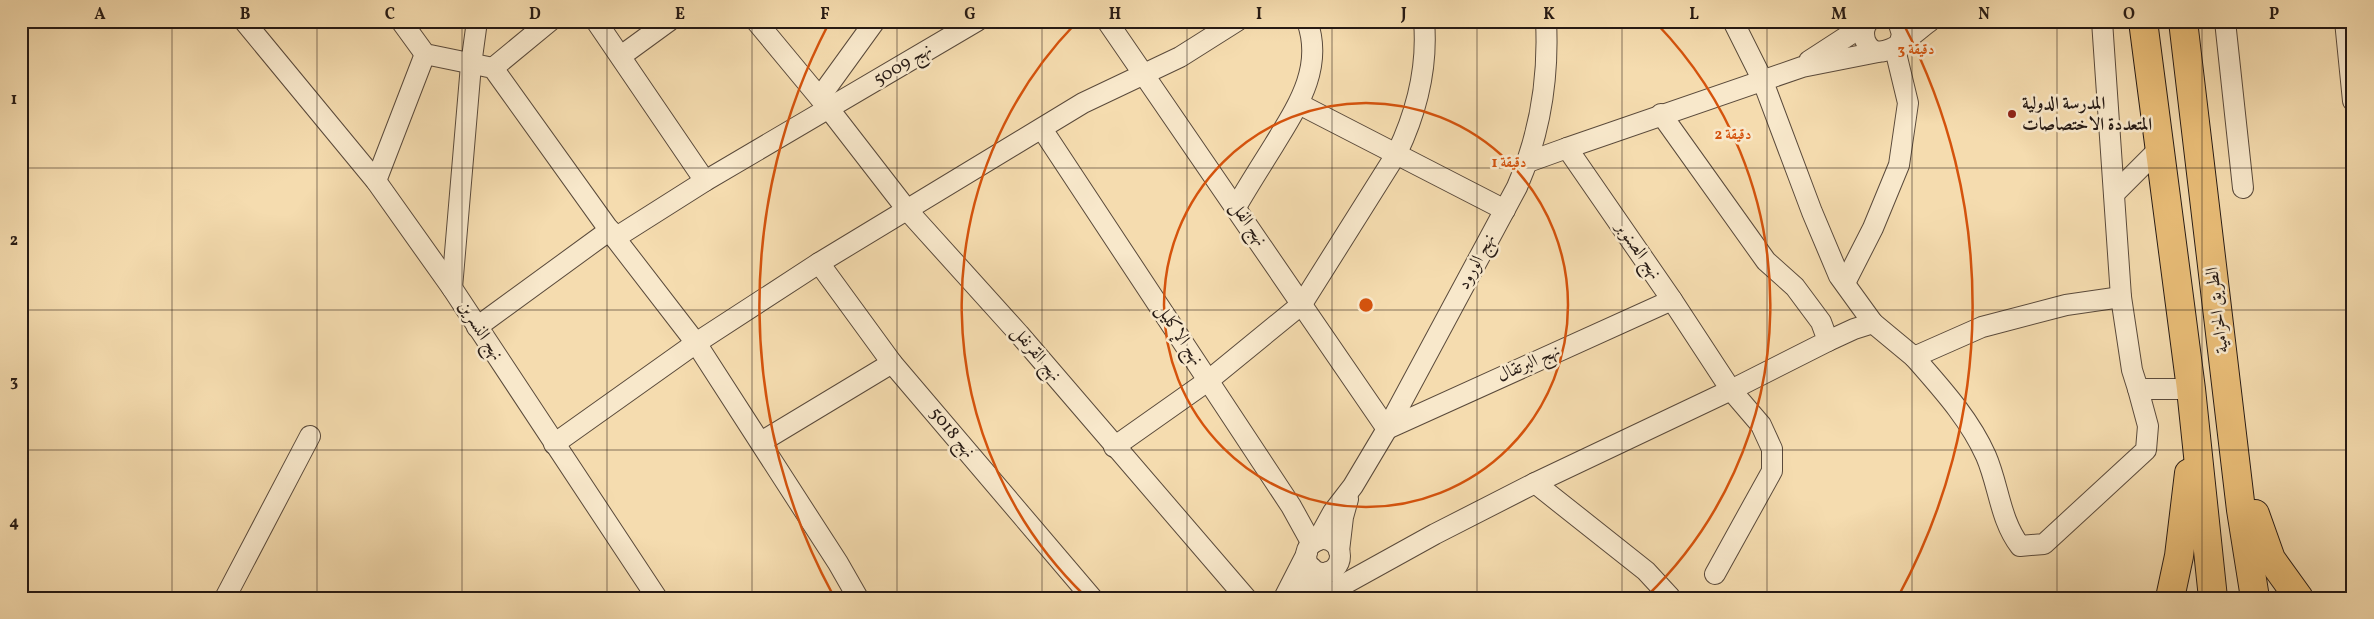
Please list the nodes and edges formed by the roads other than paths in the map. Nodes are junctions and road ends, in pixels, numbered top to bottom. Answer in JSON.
{"nodes":[{"id":1,"x":244,"y":21,"type":"edge"},
{"id":2,"x":401,"y":21,"type":"edge"},
{"id":3,"x":477,"y":21,"type":"edge"},
{"id":4,"x":550,"y":21,"type":"edge"},
{"id":5,"x":596,"y":21,"type":"edge"},
{"id":6,"x":670,"y":21,"type":"edge"},
{"id":7,"x":756,"y":21,"type":"edge"},
{"id":8,"x":875,"y":21,"type":"edge"},
{"id":9,"x":977,"y":21,"type":"edge"},
{"id":10,"x":1107,"y":21,"type":"edge"},
{"id":11,"x":1237,"y":21,"type":"edge"},
{"id":12,"x":1307,"y":21,"type":"edge"},
{"id":13,"x":1424,"y":21,"type":"edge"},
{"id":14,"x":1546,"y":21,"type":"edge"},
{"id":15,"x":1733,"y":21,"type":"edge"},
{"id":16,"x":1898,"y":21,"type":"edge"},
{"id":17,"x":1930,"y":21,"type":"edge"},
{"id":18,"x":2102,"y":21,"type":"edge"},
{"id":19,"x":2143,"y":21,"type":"edge"},
{"id":20,"x":2183,"y":21,"type":"edge"},
{"id":21,"x":2225,"y":21,"type":"edge"},
{"id":22,"x":2345,"y":21,"type":"edge"},
{"id":23,"x":1867,"y":23,"type":"edge"},
{"id":24,"x":1891,"y":48,"type":"junction"},
{"id":25,"x":425,"y":54,"type":"junction"},
{"id":26,"x":621,"y":56,"type":"junction"},
{"id":27,"x":471,"y":65,"type":"junction"},
{"id":28,"x":1802,"y":67,"type":"junction"},
{"id":29,"x":493,"y":68,"type":"junction"},
{"id":30,"x":1144,"y":74,"type":"junction"},
{"id":31,"x":1762,"y":79,"type":"junction"},
{"id":32,"x":2353,"y":101,"type":"edge"},
{"id":33,"x":824,"y":103,"type":"junction"},
{"id":34,"x":1299,"y":104,"type":"junction"},
{"id":35,"x":1661,"y":114,"type":"junction"},
{"id":36,"x":1042,"y":129,"type":"junction"},
{"id":37,"x":1567,"y":148,"type":"junction"},
{"id":38,"x":2159,"y":149,"type":"junction"},
{"id":39,"x":1398,"y":153,"type":"junction"},
{"id":40,"x":1528,"y":162,"type":"junction"},
{"id":41,"x":705,"y":181,"type":"junction"},
{"id":42,"x":376,"y":182,"type":"junction"},
{"id":43,"x":2243,"y":188,"type":"dead end"},
{"id":44,"x":2114,"y":194,"type":"junction"},
{"id":45,"x":1236,"y":207,"type":"junction"},
{"id":46,"x":1505,"y":210,"type":"junction"},
{"id":47,"x":908,"y":211,"type":"junction"},
{"id":48,"x":612,"y":234,"type":"junction"},
{"id":49,"x":819,"y":263,"type":"junction"},
{"id":50,"x":1844,"y":283,"type":"junction"},
{"id":51,"x":452,"y":288,"type":"junction"},
{"id":52,"x":2121,"y":296,"type":"junction"},
{"id":53,"x":1672,"y":300,"type":"junction"},
{"id":54,"x":1302,"y":304,"type":"junction"},
{"id":55,"x":1873,"y":324,"type":"junction"},
{"id":56,"x":477,"y":327,"type":"junction"},
{"id":57,"x":1828,"y":341,"type":"junction"},
{"id":58,"x":696,"y":343,"type":"junction"},
{"id":59,"x":1914,"y":357,"type":"junction"},
{"id":60,"x":892,"y":363,"type":"junction"},
{"id":61,"x":1209,"y":380,"type":"junction"},
{"id":62,"x":2138,"y":389,"type":"junction"},
{"id":63,"x":2190,"y":389,"type":"junction"},
{"id":64,"x":1731,"y":390,"type":"junction"},
{"id":65,"x":1386,"y":429,"type":"junction"},
{"id":66,"x":2195,"y":434,"type":"junction"},
{"id":67,"x":2234,"y":434,"type":"junction"},
{"id":68,"x":310,"y":436,"type":"dead end"},
{"id":69,"x":761,"y":442,"type":"junction"},
{"id":70,"x":554,"y":444,"type":"junction"},
{"id":71,"x":1114,"y":447,"type":"junction"},
{"id":72,"x":1535,"y":483,"type":"junction"},
{"id":73,"x":1326,"y":568,"type":"edge"},
{"id":74,"x":1715,"y":574,"type":"dead end"},
{"id":75,"x":1670,"y":597,"type":"edge"},
{"id":76,"x":225,"y":598,"type":"edge"},
{"id":77,"x":657,"y":598,"type":"edge"},
{"id":78,"x":858,"y":598,"type":"edge"},
{"id":79,"x":1092,"y":598,"type":"edge"},
{"id":80,"x":1246,"y":598,"type":"edge"},
{"id":81,"x":1284,"y":598,"type":"edge"},
{"id":82,"x":1291,"y":598,"type":"edge"},
{"id":83,"x":2170,"y":598,"type":"edge"},
{"id":84,"x":2213,"y":598,"type":"edge"},
{"id":85,"x":2255,"y":598,"type":"edge"},
{"id":86,"x":2299,"y":598,"type":"edge"}],
"edges":[{"from":1,"to":42,"type":"street"},
{"from":2,"to":25,"type":"street"},
{"from":3,"to":27,"type":"street","name":"نهج النسرين"},
{"from":4,"to":29,"type":"street"},
{"from":5,"to":26,"type":"street"},
{"from":6,"to":26,"type":"street"},
{"from":7,"to":33,"type":"street","name":"نهج القرنفل"},
{"from":8,"to":33,"type":"street"},
{"from":9,"to":33,"type":"street","name":"نهج 5009"},
{"from":10,"to":30,"type":"street","name":"نهج الفل"},
{"from":11,"to":30,"type":"street"},
{"from":12,"to":34,"type":"street"},
{"from":13,"to":39,"type":"street"},
{"from":14,"to":40,"type":"street","name":"نهج الورود"},
{"from":15,"to":31,"type":"street"},
{"from":16,"to":24,"type":"street"},
{"from":17,"to":24,"type":"street"},
{"from":18,"to":44,"type":"street"},
{"from":19,"to":38,"type":"highway"},
{"from":20,"to":67,"type":"highway","name":"الطريق الحزامية"},
{"from":21,"to":43,"type":"street"},
{"from":22,"to":32,"type":"street"},
{"from":23,"to":24,"type":"street"},
{"from":23,"to":28,"type":"street"},
{"from":24,"to":28,"type":"street"},
{"from":24,"to":50,"type":"street"},
{"from":25,"to":27,"type":"street"},
{"from":25,"to":42,"type":"street"},
{"from":26,"to":41,"type":"street"},
{"from":27,"to":29,"type":"street"},
{"from":27,"to":51,"type":"street","name":"نهج النسرين"},
{"from":28,"to":31,"type":"street"},
{"from":29,"to":48,"type":"street"},
{"from":30,"to":36,"type":"street"},
{"from":30,"to":45,"type":"street","name":"نهج الفل"},
{"from":31,"to":35,"type":"street"},
{"from":31,"to":50,"type":"street"},
{"from":33,"to":41,"type":"street","name":"نهج 5009"},
{"from":33,"to":47,"type":"street","name":"نهج القرنفل"},
{"from":34,"to":39,"type":"street"},
{"from":34,"to":45,"type":"street"},
{"from":35,"to":37,"type":"street"},
{"from":35,"to":57,"type":"street"},
{"from":36,"to":47,"type":"street"},
{"from":36,"to":61,"type":"street","name":"نهج الإكليل"},
{"from":37,"to":40,"type":"street"},
{"from":37,"to":53,"type":"street","name":"نهج الصنوبر"},
{"from":38,"to":44,"type":"street"},
{"from":38,"to":63,"type":"highway"},
{"from":39,"to":46,"type":"street"},
{"from":39,"to":54,"type":"street"},
{"from":40,"to":46,"type":"street","name":"نهج الورود"},
{"from":41,"to":48,"type":"street","name":"نهج 5009"},
{"from":42,"to":51,"type":"street"},
{"from":44,"to":52,"type":"street"},
{"from":45,"to":54,"type":"street","name":"نهج الفل"},
{"from":46,"to":65,"type":"street","name":"نهج الورود"},
{"from":47,"to":49,"type":"street"},
{"from":47,"to":71,"type":"street","name":"نهج القرنفل"},
{"from":48,"to":56,"type":"street","name":"نهج 5009"},
{"from":48,"to":58,"type":"street"},
{"from":49,"to":58,"type":"street"},
{"from":49,"to":60,"type":"street","name":"نهج 5018"},
{"from":50,"to":55,"type":"street"},
{"from":51,"to":56,"type":"street","name":"نهج النسرين"},
{"from":52,"to":59,"type":"street"},
{"from":52,"to":62,"type":"street"},
{"from":53,"to":64,"type":"street","name":"نهج الصنوبر"},
{"from":53,"to":65,"type":"street","name":"نهج البرتقال"},
{"from":54,"to":61,"type":"street"},
{"from":54,"to":65,"type":"street","name":"نهج الفل"},
{"from":55,"to":57,"type":"street"},
{"from":55,"to":59,"type":"street"},
{"from":56,"to":70,"type":"street","name":"نهج النسرين"},
{"from":57,"to":64,"type":"street"},
{"from":58,"to":69,"type":"street"},
{"from":58,"to":70,"type":"street"},
{"from":59,"to":62,"type":"street"},
{"from":60,"to":69,"type":"street"},
{"from":60,"to":79,"type":"street","name":"نهج 5018"},
{"from":61,"to":71,"type":"street"},
{"from":61,"to":73,"type":"street","name":"نهج الإكليل"},
{"from":62,"to":63,"type":"street"},
{"from":63,"to":66,"type":"highway"},
{"from":64,"to":72,"type":"street"},
{"from":64,"to":74,"type":"street","name":"نهج الصنوبر"},
{"from":65,"to":73,"type":"street","name":"نهج الورود"},
{"from":66,"to":83,"type":"highway"},
{"from":66,"to":84,"type":"highway"},
{"from":67,"to":85,"type":"highway","name":"الطريق الحزامية"},
{"from":67,"to":86,"type":"highway"},
{"from":68,"to":76,"type":"street"},
{"from":69,"to":78,"type":"street"},
{"from":70,"to":77,"type":"street","name":"نهج النسرين"},
{"from":71,"to":80,"type":"street","name":"نهج القرنفل"},
{"from":72,"to":73,"type":"street"},
{"from":72,"to":75,"type":"street"},
{"from":73,"to":81,"type":"street"},
{"from":73,"to":82,"type":"street"}]}
